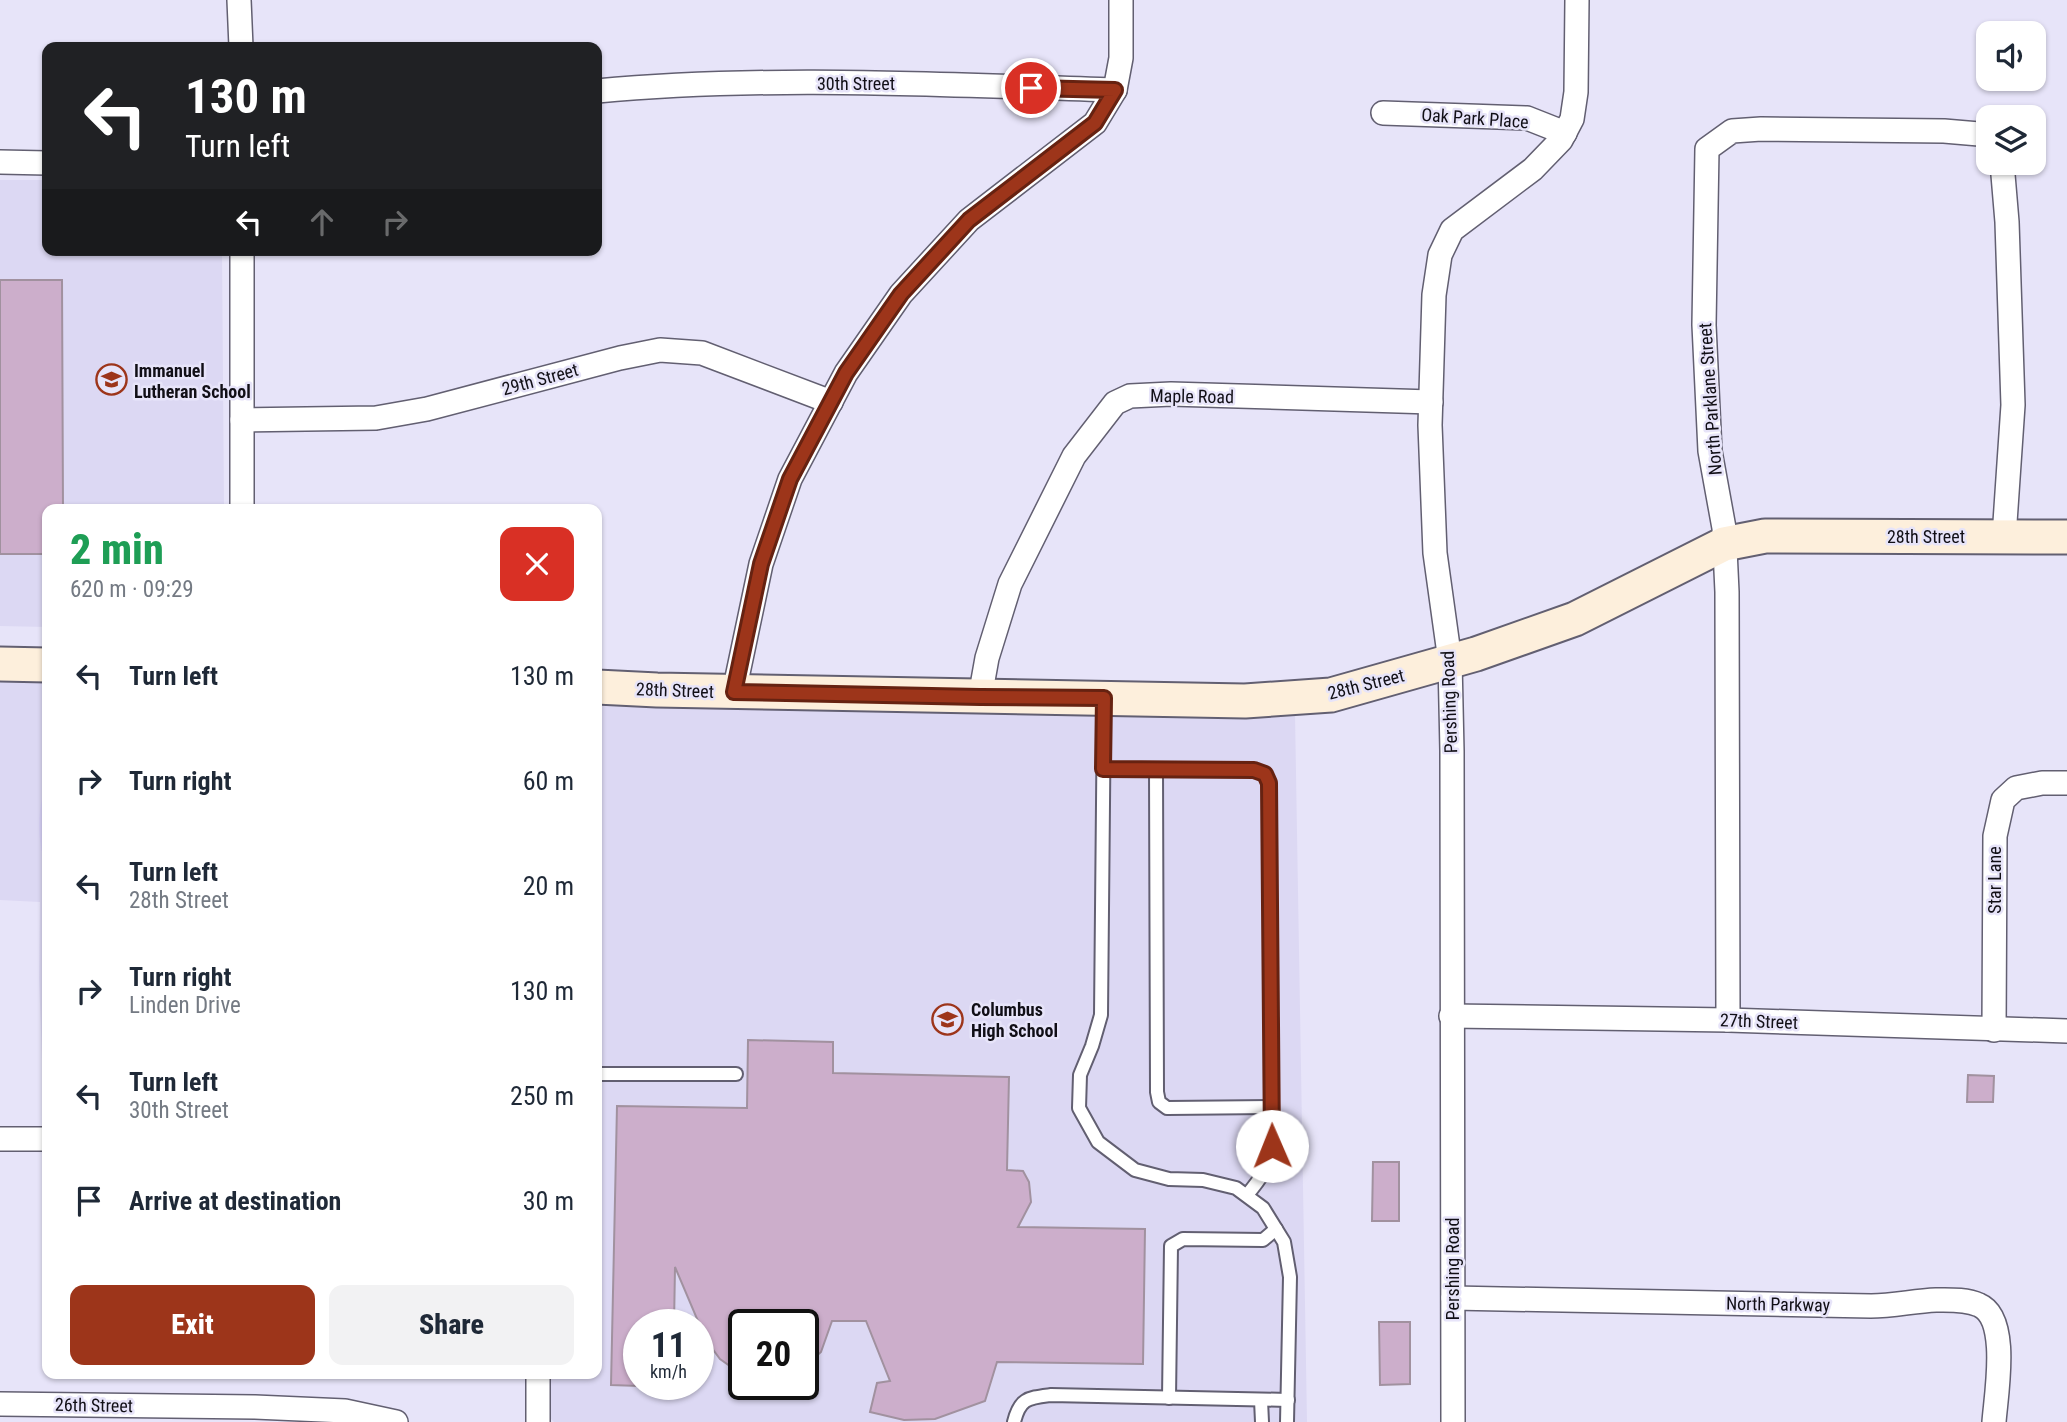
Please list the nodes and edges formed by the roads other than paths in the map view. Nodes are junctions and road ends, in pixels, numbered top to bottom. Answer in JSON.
{"nodes":[{"id":1,"x":239,"y":0,"type":"edge"},
{"id":2,"x":1121,"y":0,"type":"edge"},
{"id":3,"x":1577,"y":0,"type":"edge"},
{"id":4,"x":242,"y":42,"type":"edge"},
{"id":5,"x":1115,"y":90,"type":"junction"},
{"id":6,"x":602,"y":91,"type":"edge"},
{"id":7,"x":1383,"y":113,"type":"dead end"},
{"id":8,"x":1565,"y":133,"type":"junction"},
{"id":9,"x":1976,"y":134,"type":"edge"},
{"id":10,"x":0,"y":162,"type":"edge"},
{"id":11,"x":42,"y":163,"type":"edge"},
{"id":12,"x":2003,"y":175,"type":"edge"},
{"id":13,"x":242,"y":256,"type":"edge"},
{"id":14,"x":831,"y":402,"type":"junction"},
{"id":15,"x":1430,"y":402,"type":"junction"},
{"id":16,"x":242,"y":420,"type":"junction"},
{"id":17,"x":242,"y":504,"type":"edge"},
{"id":18,"x":2004,"y":537,"type":"junction"},
{"id":19,"x":2067,"y":537,"type":"edge"},
{"id":20,"x":1724,"y":544,"type":"junction"},
{"id":21,"x":1450,"y":661,"type":"junction"},
{"id":22,"x":0,"y":664,"type":"edge"},
{"id":23,"x":42,"y":665,"type":"edge"},
{"id":24,"x":602,"y":687,"type":"edge"},
{"id":25,"x":734,"y":692,"type":"junction"},
{"id":26,"x":980,"y":697,"type":"junction"},
{"id":27,"x":1104,"y":698,"type":"junction"},
{"id":28,"x":1103,"y":769,"type":"junction"},
{"id":29,"x":1156,"y":769,"type":"junction"},
{"id":30,"x":2067,"y":783,"type":"edge"},
{"id":31,"x":1451,"y":1016,"type":"junction"},
{"id":32,"x":1728,"y":1020,"type":"junction"},
{"id":33,"x":1994,"y":1030,"type":"junction"},
{"id":34,"x":2067,"y":1031,"type":"edge"},
{"id":35,"x":602,"y":1074,"type":"edge"},
{"id":36,"x":736,"y":1074,"type":"dead end"},
{"id":37,"x":1271,"y":1107,"type":"junction"},
{"id":38,"x":0,"y":1139,"type":"edge"},
{"id":39,"x":42,"y":1139,"type":"edge"},
{"id":40,"x":1247,"y":1195,"type":"junction"},
{"id":41,"x":1276,"y":1229,"type":"junction"},
{"id":42,"x":1452,"y":1298,"type":"junction"},
{"id":43,"x":538,"y":1379,"type":"edge"},
{"id":44,"x":1169,"y":1398,"type":"junction"},
{"id":45,"x":1261,"y":1400,"type":"junction"},
{"id":46,"x":1288,"y":1401,"type":"junction"},
{"id":47,"x":0,"y":1404,"type":"edge"},
{"id":48,"x":372,"y":1420,"type":"edge"},
{"id":49,"x":396,"y":1422,"type":"edge"},
{"id":50,"x":538,"y":1422,"type":"edge"},
{"id":51,"x":1014,"y":1422,"type":"edge"},
{"id":52,"x":1262,"y":1422,"type":"edge"},
{"id":53,"x":1287,"y":1422,"type":"edge"},
{"id":54,"x":1453,"y":1422,"type":"edge"},
{"id":55,"x":1994,"y":1422,"type":"edge"}],
"edges":[{"from":1,"to":4,"type":"street"},
{"from":2,"to":5,"type":"street"},
{"from":3,"to":8,"type":"street","name":"Pershing Road"},
{"from":5,"to":6,"type":"street","name":"30th Street"},
{"from":5,"to":14,"type":"street"},
{"from":7,"to":8,"type":"street","name":"Oak Park Place"},
{"from":8,"to":15,"type":"street","name":"Pershing Road"},
{"from":9,"to":20,"type":"street","name":"North Parklane Street"},
{"from":10,"to":11,"type":"street"},
{"from":12,"to":18,"type":"street"},
{"from":13,"to":16,"type":"street"},
{"from":14,"to":16,"type":"street","name":"29th Street"},
{"from":14,"to":25,"type":"street"},
{"from":15,"to":21,"type":"street","name":"Pershing Road"},
{"from":15,"to":26,"type":"street","name":"Maple Road"},
{"from":16,"to":17,"type":"street"},
{"from":18,"to":19,"type":"street","name":"28th Street"},
{"from":18,"to":20,"type":"street","name":"28th Street"},
{"from":20,"to":21,"type":"street","name":"28th Street"},
{"from":20,"to":32,"type":"street","name":"North Parklane Street"},
{"from":21,"to":27,"type":"street","name":"28th Street"},
{"from":21,"to":31,"type":"street","name":"Pershing Road"},
{"from":22,"to":23,"type":"street"},
{"from":24,"to":25,"type":"street","name":"28th Street"},
{"from":25,"to":26,"type":"street","name":"28th Street"},
{"from":26,"to":27,"type":"street","name":"28th Street"},
{"from":27,"to":28,"type":"lane"},
{"from":28,"to":29,"type":"lane"},
{"from":28,"to":40,"type":"lane"},
{"from":29,"to":37,"type":"lane"},
{"from":29,"to":37,"type":"lane"},
{"from":30,"to":33,"type":"street","name":"Star Lane"},
{"from":31,"to":32,"type":"street","name":"27th Street"},
{"from":31,"to":42,"type":"street","name":"Pershing Road"},
{"from":32,"to":33,"type":"street","name":"27th Street"},
{"from":33,"to":34,"type":"street","name":"27th Street"},
{"from":35,"to":36,"type":"lane"},
{"from":37,"to":40,"type":"lane"},
{"from":38,"to":39,"type":"street"},
{"from":40,"to":41,"type":"lane"},
{"from":41,"to":44,"type":"lane"},
{"from":41,"to":46,"type":"lane"},
{"from":42,"to":54,"type":"street","name":"Pershing Road"},
{"from":42,"to":55,"type":"street","name":"North Parkway"},
{"from":43,"to":50,"type":"street"},
{"from":44,"to":45,"type":"lane"},
{"from":44,"to":51,"type":"lane"},
{"from":45,"to":46,"type":"lane"},
{"from":45,"to":52,"type":"lane"},
{"from":46,"to":53,"type":"lane"},
{"from":47,"to":48,"type":"street","name":"26th Street"},
{"from":48,"to":49,"type":"street","name":"26th Street"}]}
